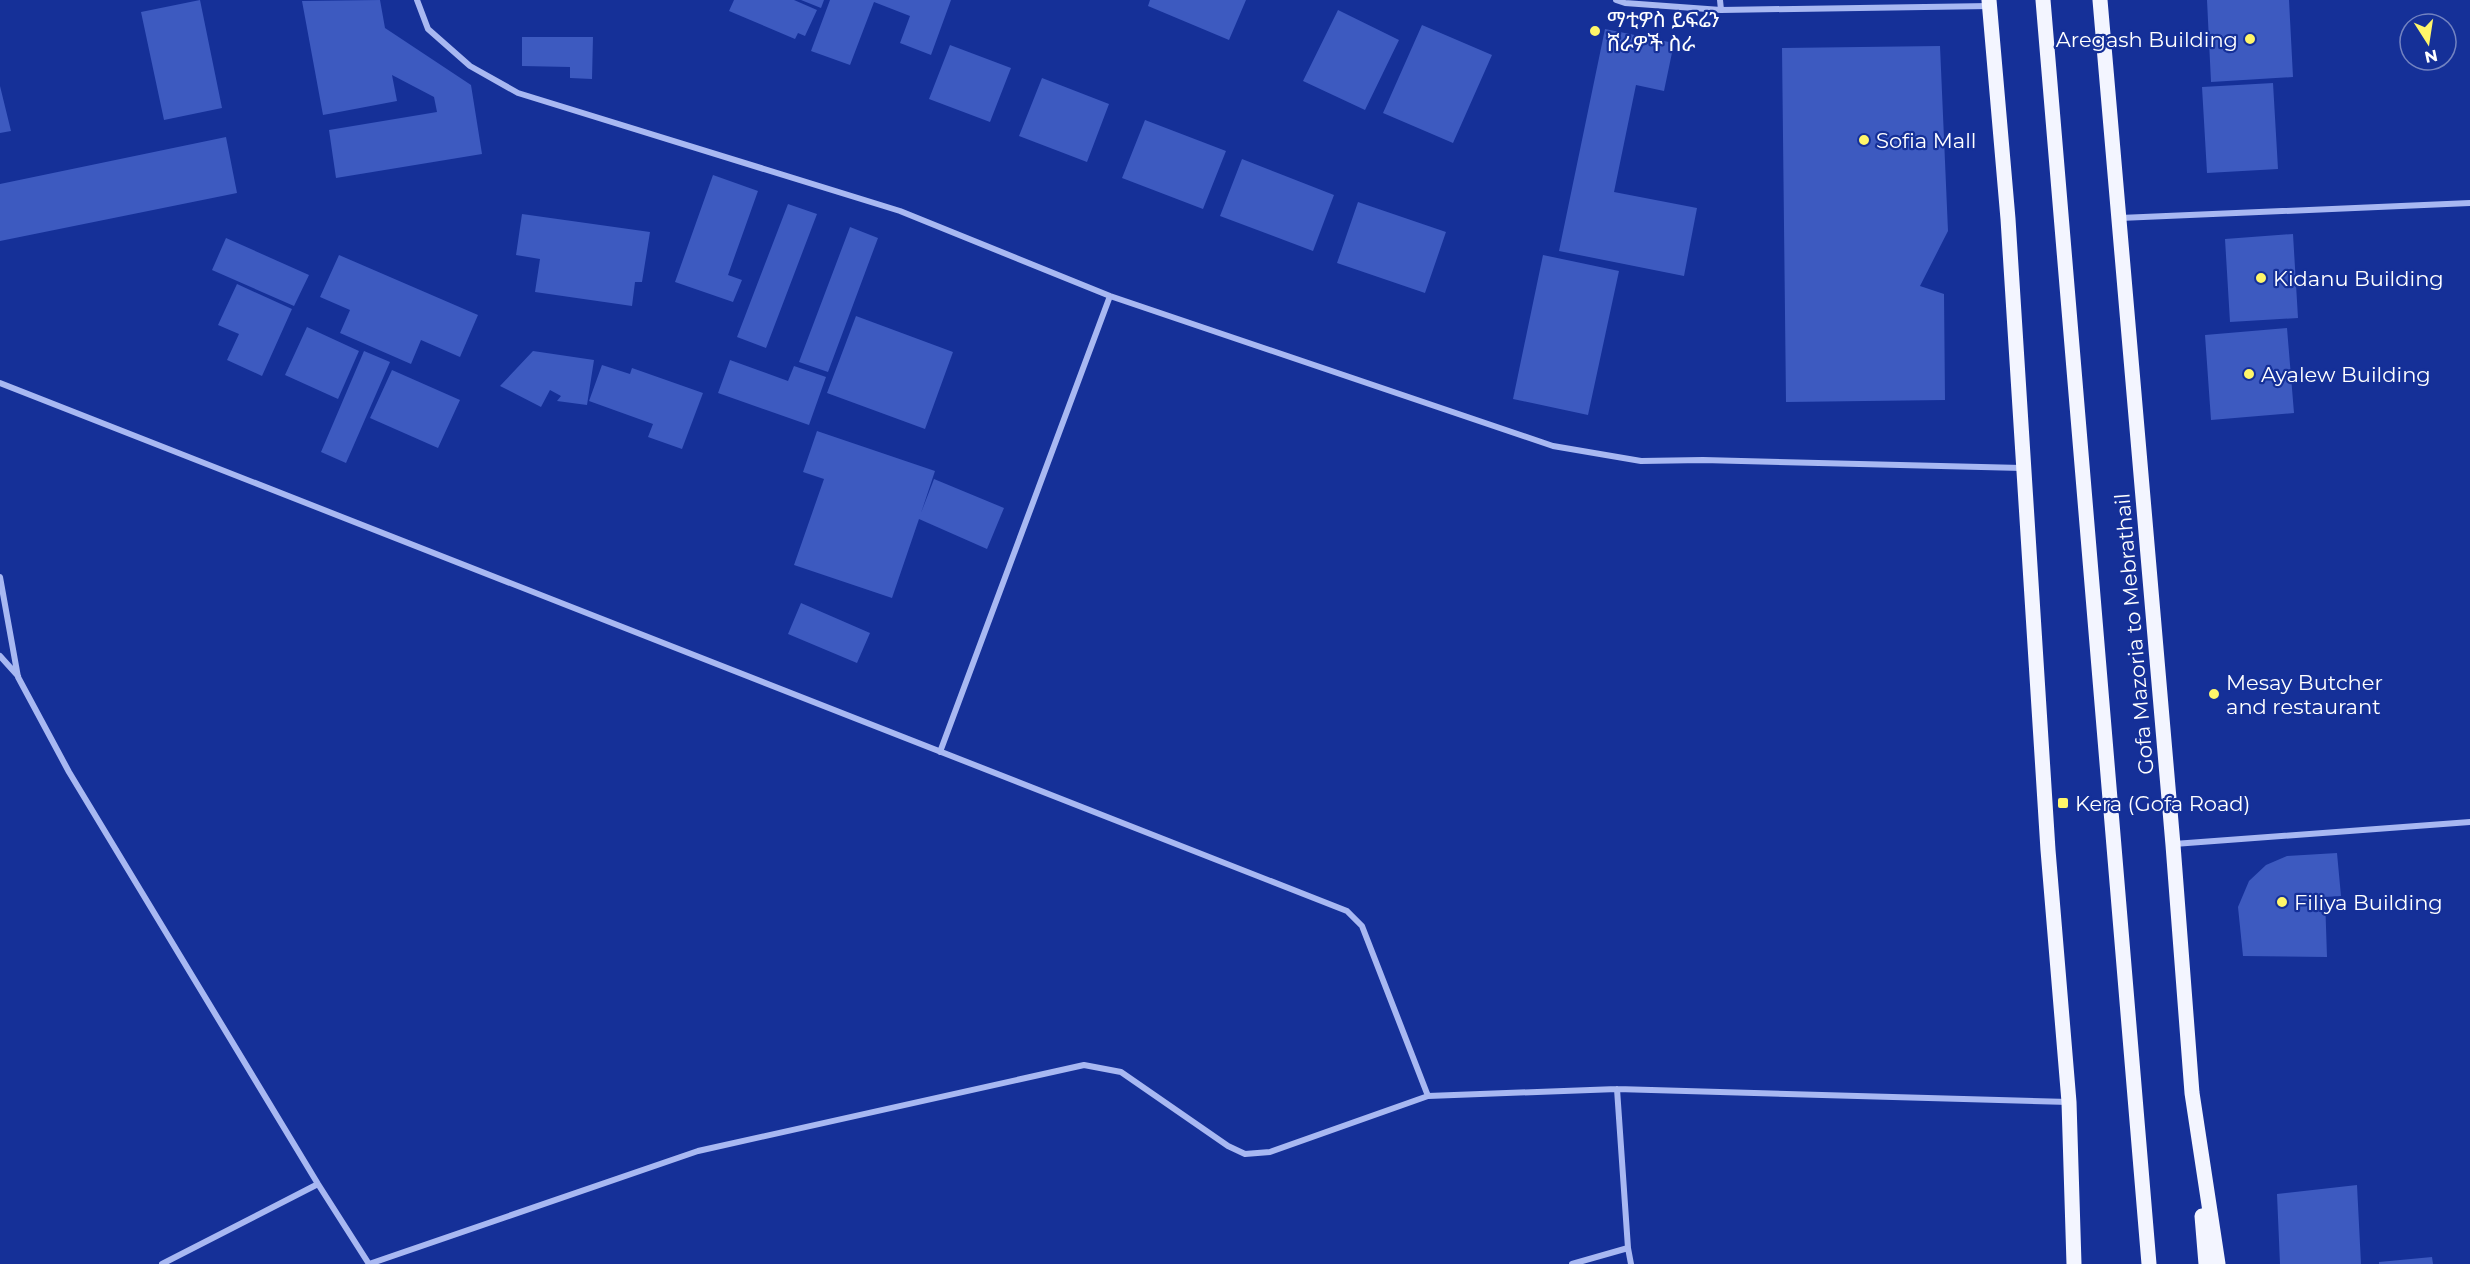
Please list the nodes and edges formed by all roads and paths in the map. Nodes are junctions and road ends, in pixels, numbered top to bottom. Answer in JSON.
{"nodes":[{"id":1,"x":417,"y":0,"type":"edge"},
{"id":2,"x":1616,"y":0,"type":"edge"},
{"id":3,"x":1720,"y":0,"type":"edge"},
{"id":4,"x":2043,"y":0,"type":"edge"},
{"id":5,"x":2100,"y":0,"type":"edge"},
{"id":6,"x":1990,"y":3,"type":"edge"},
{"id":7,"x":1721,"y":10,"type":"junction"},
{"id":8,"x":2470,"y":203,"type":"edge"},
{"id":9,"x":2118,"y":218,"type":"junction"},
{"id":10,"x":1110,"y":296,"type":"junction"},
{"id":11,"x":0,"y":383,"type":"edge"},
{"id":12,"x":2024,"y":468,"type":"junction"},
{"id":13,"x":0,"y":577,"type":"edge"},
{"id":14,"x":0,"y":656,"type":"edge"},
{"id":15,"x":18,"y":676,"type":"junction"},
{"id":16,"x":940,"y":752,"type":"junction"},
{"id":17,"x":2470,"y":822,"type":"edge"},
{"id":18,"x":2173,"y":844,"type":"junction"},
{"id":19,"x":1617,"y":1089,"type":"junction"},
{"id":20,"x":2192,"y":1093,"type":"junction"},
{"id":21,"x":1428,"y":1096,"type":"junction"},
{"id":22,"x":2069,"y":1102,"type":"junction"},
{"id":23,"x":318,"y":1184,"type":"junction"},
{"id":24,"x":2072,"y":1188,"type":"junction"},
{"id":25,"x":1628,"y":1248,"type":"junction"},
{"id":26,"x":162,"y":1264,"type":"edge"},
{"id":27,"x":1572,"y":1264,"type":"edge"},
{"id":28,"x":1631,"y":1264,"type":"edge"},
{"id":29,"x":2074,"y":1264,"type":"edge"},
{"id":30,"x":2081,"y":1264,"type":"edge"},
{"id":31,"x":2149,"y":1264,"type":"edge"},
{"id":32,"x":2206,"y":1264,"type":"edge"},
{"id":33,"x":2218,"y":1264,"type":"edge"}],
"edges":[{"from":1,"to":10,"type":"street"},
{"from":2,"to":7,"type":"street"},
{"from":3,"to":7,"type":"street"},
{"from":4,"to":31,"type":"main road"},
{"from":5,"to":9,"type":"main road","name":"Gofa Mazoria to Mebrathail"},
{"from":6,"to":7,"type":"street"},
{"from":6,"to":12,"type":"main road"},
{"from":8,"to":9,"type":"street"},
{"from":9,"to":18,"type":"main road","name":"Gofa Mazoria to Mebrathail"},
{"from":10,"to":12,"type":"street"},
{"from":10,"to":16,"type":"street"},
{"from":11,"to":16,"type":"street"},
{"from":12,"to":22,"type":"main road"},
{"from":13,"to":15,"type":"street"},
{"from":14,"to":15,"type":"street"},
{"from":15,"to":23,"type":"street"},
{"from":16,"to":21,"type":"street"},
{"from":17,"to":18,"type":"street"},
{"from":18,"to":20,"type":"main road","name":"Gofa Mazoria to Mebrathail"},
{"from":19,"to":21,"type":"street"},
{"from":19,"to":22,"type":"street"},
{"from":19,"to":25,"type":"street"},
{"from":20,"to":32,"type":"main road"},
{"from":20,"to":33,"type":"main road","name":"Gofa Mazoria to Mebrathail"},
{"from":21,"to":23,"type":"street"},
{"from":22,"to":24,"type":"main road"},
{"from":23,"to":26,"type":"street"},
{"from":24,"to":29,"type":"main road"},
{"from":24,"to":30,"type":"main road"},
{"from":25,"to":27,"type":"street"},
{"from":25,"to":28,"type":"street"}]}
